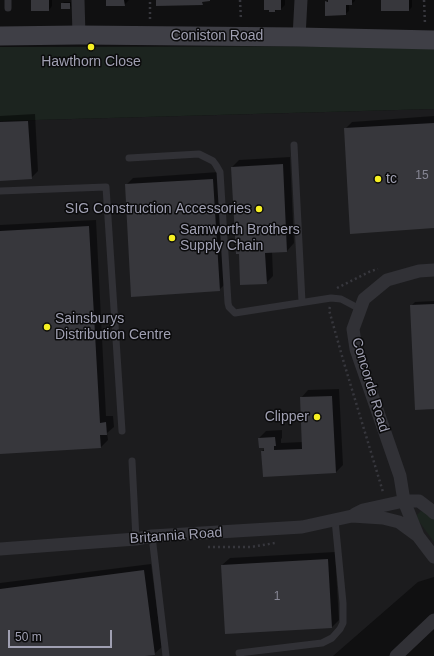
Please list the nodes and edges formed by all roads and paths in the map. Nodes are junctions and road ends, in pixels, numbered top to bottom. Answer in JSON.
{"nodes":[{"id":1,"x":8,"y":0,"type":"edge"},
{"id":2,"x":78,"y":0,"type":"edge"},
{"id":3,"x":240,"y":0,"type":"edge"},
{"id":4,"x":301,"y":0,"type":"edge"},
{"id":5,"x":424,"y":0,"type":"edge"},
{"id":6,"x":8,"y":8,"type":"dead end"},
{"id":7,"x":79,"y":35,"type":"junction"},
{"id":8,"x":0,"y":36,"type":"edge"},
{"id":9,"x":241,"y":37,"type":"junction"},
{"id":10,"x":299,"y":37,"type":"junction"},
{"id":11,"x":430,"y":40,"type":"edge"},
{"id":12,"x":294,"y":145,"type":"dead end"},
{"id":13,"x":129,"y":158,"type":"dead end"},
{"id":14,"x":0,"y":191,"type":"edge"},
{"id":15,"x":434,"y":270,"type":"edge"},
{"id":16,"x":302,"y":302,"type":"junction"},
{"id":17,"x":360,"y":309,"type":"junction"},
{"id":18,"x":122,"y":431,"type":"dead end"},
{"id":19,"x":132,"y":461,"type":"dead end"},
{"id":20,"x":404,"y":501,"type":"junction"},
{"id":21,"x":434,"y":513,"type":"edge"},
{"id":22,"x":352,"y":516,"type":"junction"},
{"id":23,"x":335,"y":520,"type":"junction"},
{"id":24,"x":152,"y":536,"type":"junction"},
{"id":25,"x":418,"y":536,"type":"junction"},
{"id":26,"x":136,"y":539,"type":"junction"},
{"id":27,"x":282,"y":542,"type":"dead end"},
{"id":28,"x":205,"y":547,"type":"dead end"},
{"id":29,"x":0,"y":549,"type":"edge"},
{"id":30,"x":434,"y":557,"type":"edge"},
{"id":31,"x":434,"y":614,"type":"edge"},
{"id":32,"x":434,"y":620,"type":"edge"},
{"id":33,"x":422,"y":630,"type":"junction"},
{"id":34,"x":239,"y":653,"type":"dead end"},
{"id":35,"x":166,"y":656,"type":"edge"},
{"id":36,"x":396,"y":656,"type":"edge"}],
"edges":[{"from":1,"to":6,"type":"lane"},
{"from":2,"to":7,"type":"street"},
{"from":3,"to":9,"type":"path"},
{"from":4,"to":10,"type":"street"},
{"from":5,"to":11,"type":"path"},
{"from":7,"to":8,"type":"street","name":"Coniston Road"},
{"from":7,"to":9,"type":"street","name":"Coniston Road"},
{"from":9,"to":10,"type":"street","name":"Coniston Road"},
{"from":10,"to":11,"type":"street","name":"Coniston Road"},
{"from":12,"to":16,"type":"lane"},
{"from":13,"to":16,"type":"lane"},
{"from":14,"to":18,"type":"lane"},
{"from":15,"to":17,"type":"street","name":"Concorde Road"},
{"from":16,"to":17,"type":"lane"},
{"from":17,"to":20,"type":"street","name":"Concorde Road"},
{"from":19,"to":26,"type":"lane"},
{"from":20,"to":21,"type":"street","name":"Britannia Road"},
{"from":20,"to":22,"type":"street","name":"Britannia Road"},
{"from":20,"to":25,"type":"street","name":"Britannia Road"},
{"from":22,"to":23,"type":"street","name":"Britannia Road"},
{"from":22,"to":25,"type":"street","name":"Britannia Road"},
{"from":23,"to":24,"type":"street","name":"Britannia Road"},
{"from":23,"to":34,"type":"lane"},
{"from":24,"to":26,"type":"street","name":"Britannia Road"},
{"from":24,"to":35,"type":"lane"},
{"from":25,"to":30,"type":"street","name":"Britannia Road"},
{"from":26,"to":29,"type":"street","name":"Britannia Road"},
{"from":27,"to":28,"type":"path"},
{"from":31,"to":33,"type":"street"},
{"from":32,"to":33,"type":"street"},
{"from":33,"to":36,"type":"street"}]}
